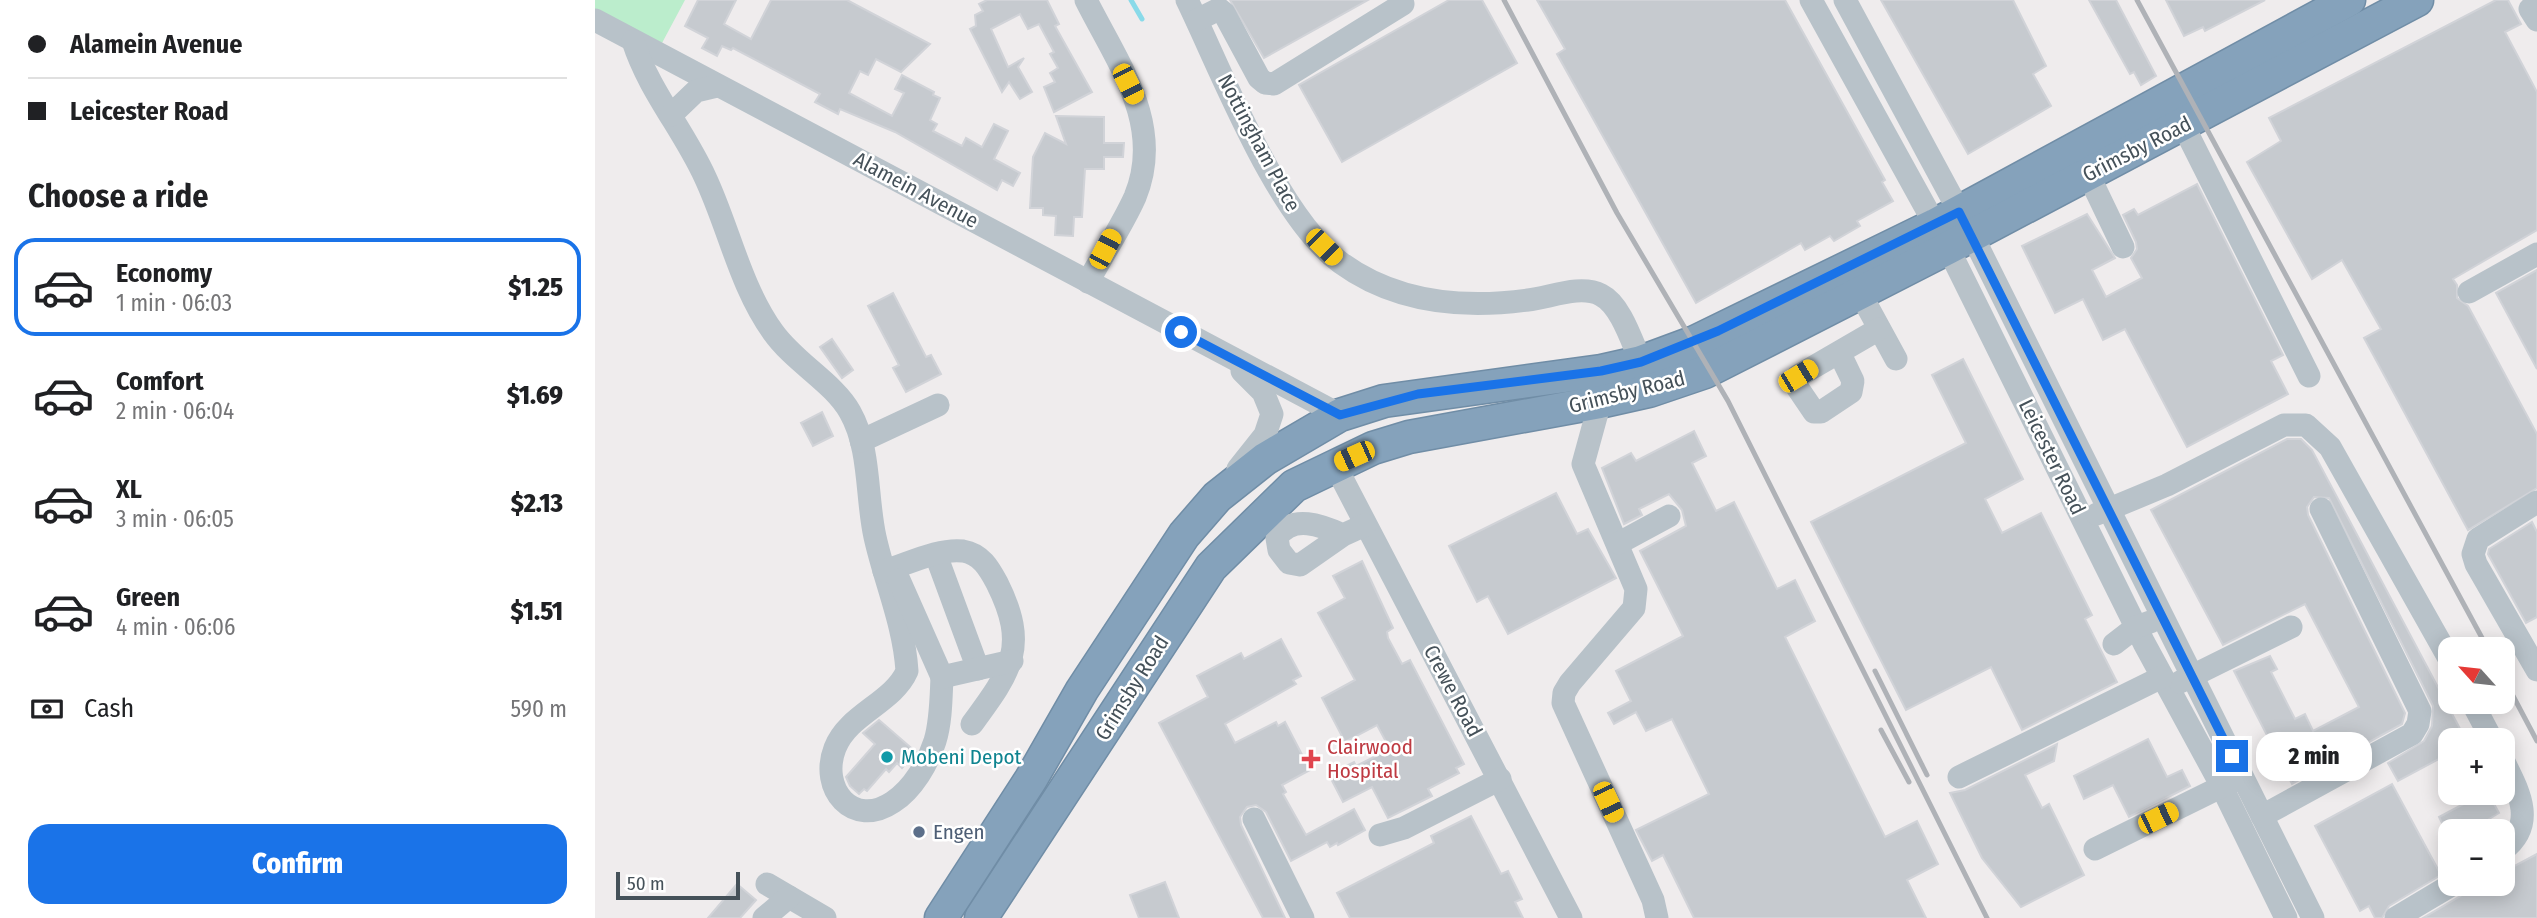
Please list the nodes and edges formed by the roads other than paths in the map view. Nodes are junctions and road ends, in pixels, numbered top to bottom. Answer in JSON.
{"nodes":[{"id":1,"x":1086,"y":0,"type":"edge"},
{"id":2,"x":1811,"y":0,"type":"edge"},
{"id":3,"x":1845,"y":0,"type":"edge"},
{"id":4,"x":2417,"y":0,"type":"edge"},
{"id":5,"x":2347,"y":1,"type":"edge"},
{"id":6,"x":1403,"y":4,"type":"dead end"},
{"id":7,"x":1192,"y":10,"type":"edge"},
{"id":8,"x":598,"y":23,"type":"edge"},
{"id":9,"x":633,"y":41,"type":"junction"},
{"id":10,"x":717,"y":86,"type":"junction"},
{"id":11,"x":671,"y":115,"type":"junction"},
{"id":12,"x":2183,"y":125,"type":"junction"},
{"id":13,"x":2088,"y":174,"type":"junction"},
{"id":14,"x":1953,"y":230,"type":"junction"},
{"id":15,"x":2123,"y":247,"type":"dead end"},
{"id":16,"x":2537,"y":254,"type":"edge"},
{"id":17,"x":1088,"y":282,"type":"junction"},
{"id":18,"x":2469,"y":292,"type":"dead end"},
{"id":19,"x":1860,"y":293,"type":"junction"},
{"id":20,"x":1879,"y":329,"type":"junction"},
{"id":21,"x":1839,"y":352,"type":"dead end"},
{"id":22,"x":1227,"y":357,"type":"junction"},
{"id":23,"x":1896,"y":359,"type":"dead end"},
{"id":24,"x":1645,"y":376,"type":"junction"},
{"id":25,"x":2309,"y":376,"type":"dead end"},
{"id":26,"x":1600,"y":402,"type":"junction"},
{"id":27,"x":938,"y":405,"type":"dead end"},
{"id":28,"x":1340,"y":415,"type":"junction"},
{"id":29,"x":861,"y":441,"type":"junction"},
{"id":30,"x":1335,"y":465,"type":"junction"},
{"id":31,"x":1217,"y":497,"type":"junction"},
{"id":32,"x":2537,"y":502,"type":"edge"},
{"id":33,"x":2108,"y":509,"type":"junction"},
{"id":34,"x":2321,"y":509,"type":"dead end"},
{"id":35,"x":1668,"y":516,"type":"dead end"},
{"id":36,"x":2083,"y":520,"type":"junction"},
{"id":37,"x":1365,"y":525,"type":"junction"},
{"id":38,"x":1343,"y":535,"type":"dead end"},
{"id":39,"x":1619,"y":543,"type":"junction"},
{"id":40,"x":936,"y":555,"type":"junction"},
{"id":41,"x":889,"y":569,"type":"junction"},
{"id":42,"x":2162,"y":618,"type":"junction"},
{"id":43,"x":2136,"y":627,"type":"junction"},
{"id":44,"x":2291,"y":628,"type":"dead end"},
{"id":45,"x":2438,"y":639,"type":"edge"},
{"id":46,"x":2114,"y":644,"type":"dead end"},
{"id":47,"x":1011,"y":661,"type":"junction"},
{"id":48,"x":978,"y":669,"type":"junction"},
{"id":49,"x":2537,"y":670,"type":"edge"},
{"id":50,"x":2191,"y":676,"type":"junction"},
{"id":51,"x":942,"y":677,"type":"junction"},
{"id":52,"x":2165,"y":682,"type":"junction"},
{"id":53,"x":972,"y":724,"type":"dead end"},
{"id":54,"x":1959,"y":778,"type":"dead end"},
{"id":55,"x":1500,"y":779,"type":"junction"},
{"id":56,"x":2232,"y":782,"type":"junction"},
{"id":57,"x":2515,"y":787,"type":"edge"},
{"id":58,"x":2262,"y":816,"type":"junction"},
{"id":59,"x":1254,"y":818,"type":"dead end"},
{"id":60,"x":1380,"y":835,"type":"dead end"},
{"id":61,"x":2515,"y":842,"type":"edge"},
{"id":62,"x":2095,"y":849,"type":"dead end"},
{"id":63,"x":767,"y":884,"type":"dead end"},
{"id":64,"x":2438,"y":892,"type":"edge"},
{"id":65,"x":789,"y":897,"type":"junction"},
{"id":66,"x":764,"y":918,"type":"edge"},
{"id":67,"x":825,"y":918,"type":"edge"},
{"id":68,"x":941,"y":918,"type":"edge"},
{"id":69,"x":981,"y":918,"type":"edge"},
{"id":70,"x":1303,"y":918,"type":"edge"},
{"id":71,"x":1571,"y":918,"type":"edge"},
{"id":72,"x":1657,"y":918,"type":"edge"},
{"id":73,"x":2286,"y":918,"type":"edge"},
{"id":74,"x":2313,"y":918,"type":"edge"},
{"id":75,"x":2396,"y":918,"type":"edge"}],
"edges":[{"from":1,"to":17,"type":"street"},
{"from":2,"to":14,"type":"street","name":"Leicester Road"},
{"from":3,"to":14,"type":"street","name":"Leicester Road"},
{"from":4,"to":12,"type":"highway","name":"Grimsby Road"},
{"from":5,"to":14,"type":"highway","name":"Grimsby Road"},
{"from":6,"to":7,"type":"street"},
{"from":7,"to":24,"type":"street","name":"Nottingham Place"},
{"from":8,"to":9,"type":"street","name":"Alamein Avenue"},
{"from":9,"to":10,"type":"street","name":"Alamein Avenue"},
{"from":9,"to":11,"type":"street"},
{"from":10,"to":11,"type":"street"},
{"from":10,"to":17,"type":"street","name":"Alamein Avenue"},
{"from":11,"to":29,"type":"street"},
{"from":12,"to":13,"type":"highway","name":"Grimsby Road"},
{"from":12,"to":25,"type":"street"},
{"from":13,"to":14,"type":"highway","name":"Grimsby Road"},
{"from":13,"to":15,"type":"street"},
{"from":14,"to":19,"type":"highway","name":"Grimsby Road"},
{"from":14,"to":24,"type":"highway","name":"Grimsby Road"},
{"from":14,"to":33,"type":"street","name":"Leicester Road"},
{"from":14,"to":36,"type":"street","name":"Leicester Road"},
{"from":16,"to":18,"type":"street"},
{"from":17,"to":22,"type":"street","name":"Alamein Avenue"},
{"from":19,"to":20,"type":"street"},
{"from":19,"to":24,"type":"highway","name":"Grimsby Road"},
{"from":20,"to":21,"type":"street"},
{"from":20,"to":23,"type":"street"},
{"from":22,"to":28,"type":"street","name":"Alamein Avenue"},
{"from":22,"to":31,"type":"street","name":"Alamein Avenue"},
{"from":24,"to":26,"type":"highway","name":"Grimsby Road"},
{"from":24,"to":28,"type":"highway","name":"Grimsby Road"},
{"from":26,"to":30,"type":"highway","name":"Grimsby Road"},
{"from":26,"to":39,"type":"street"},
{"from":27,"to":29,"type":"street"},
{"from":28,"to":31,"type":"highway","name":"Grimsby Road"},
{"from":29,"to":41,"type":"street"},
{"from":30,"to":37,"type":"street","name":"Crewe Road"},
{"from":30,"to":69,"type":"highway","name":"Grimsby Road"},
{"from":31,"to":68,"type":"highway","name":"Grimsby Road"},
{"from":32,"to":49,"type":"street"},
{"from":33,"to":36,"type":"street"},
{"from":33,"to":42,"type":"street","name":"Leicester Road"},
{"from":33,"to":45,"type":"street"},
{"from":34,"to":58,"type":"street"},
{"from":35,"to":39,"type":"street"},
{"from":36,"to":43,"type":"street","name":"Leicester Road"},
{"from":37,"to":38,"type":"street"},
{"from":37,"to":55,"type":"street","name":"Crewe Road"},
{"from":39,"to":72,"type":"street"},
{"from":40,"to":41,"type":"street"},
{"from":40,"to":47,"type":"street"},
{"from":40,"to":48,"type":"street"},
{"from":41,"to":51,"type":"street"},
{"from":41,"to":51,"type":"street"},
{"from":42,"to":43,"type":"street"},
{"from":42,"to":50,"type":"street","name":"Leicester Road"},
{"from":43,"to":46,"type":"street"},
{"from":43,"to":52,"type":"street","name":"Leicester Road"},
{"from":44,"to":50,"type":"street"},
{"from":47,"to":48,"type":"street"},
{"from":47,"to":53,"type":"street"},
{"from":48,"to":51,"type":"street"},
{"from":50,"to":52,"type":"street"},
{"from":50,"to":56,"type":"street","name":"Leicester Road"},
{"from":52,"to":54,"type":"street"},
{"from":52,"to":56,"type":"street","name":"Leicester Road"},
{"from":55,"to":60,"type":"street"},
{"from":55,"to":71,"type":"street","name":"Crewe Road"},
{"from":56,"to":58,"type":"street","name":"Leicester Road"},
{"from":56,"to":62,"type":"street"},
{"from":56,"to":73,"type":"street","name":"Leicester Road"},
{"from":57,"to":61,"type":"street"},
{"from":58,"to":74,"type":"street","name":"Leicester Road"},
{"from":59,"to":70,"type":"street"},
{"from":63,"to":65,"type":"street"},
{"from":64,"to":75,"type":"street"},
{"from":65,"to":66,"type":"street"},
{"from":65,"to":67,"type":"street"}]}
